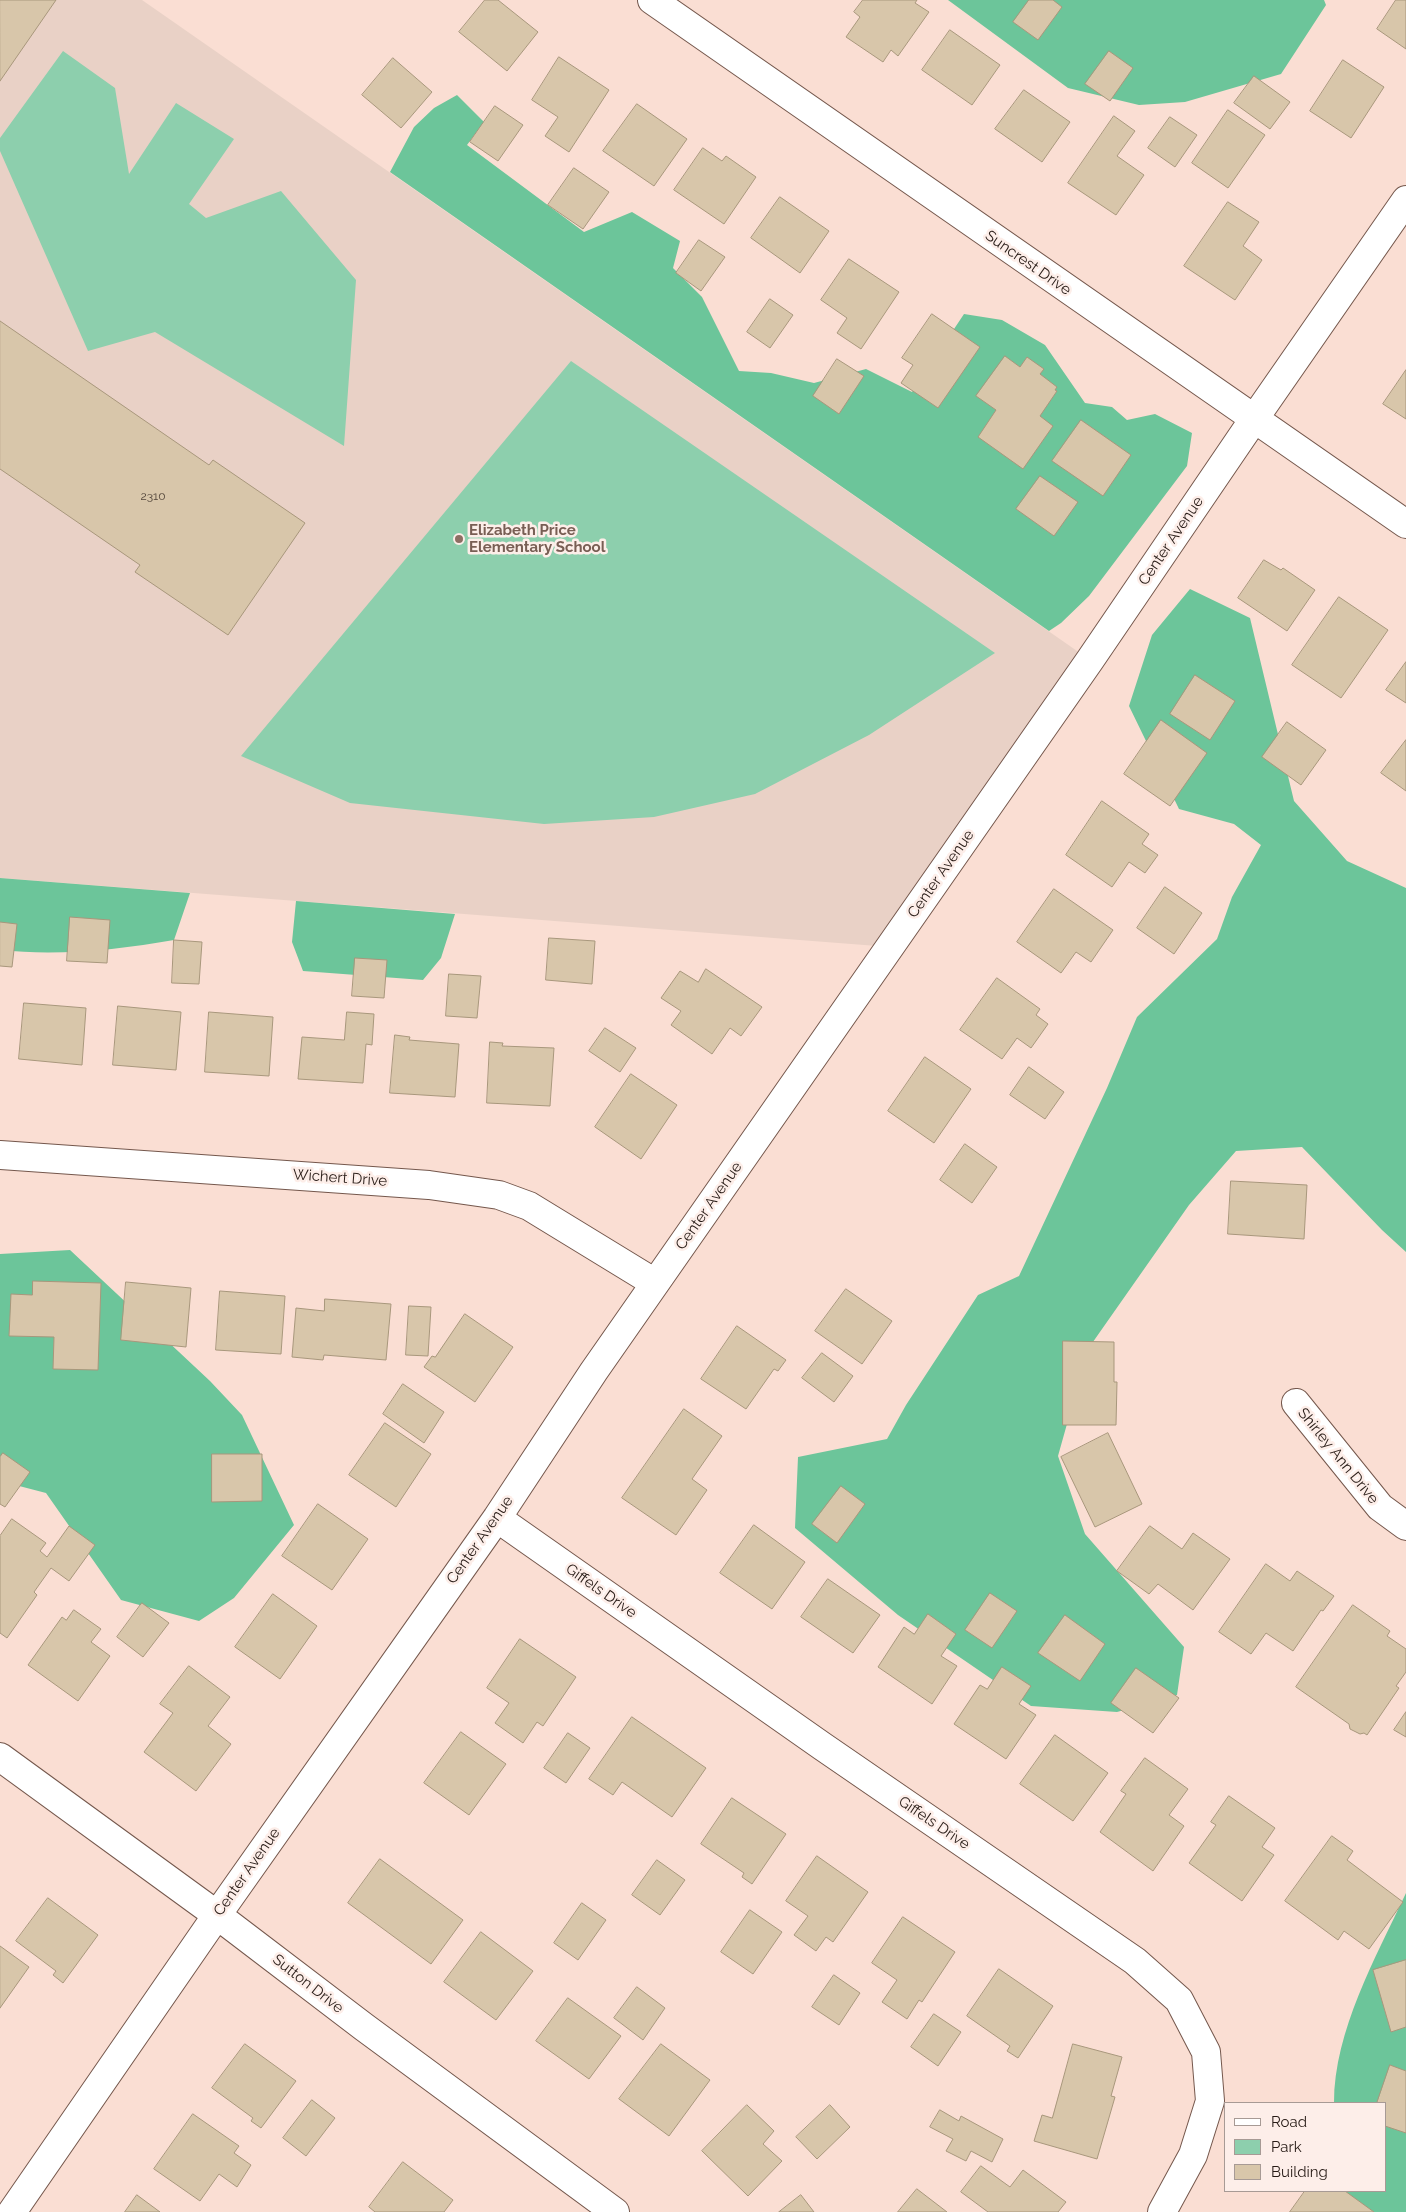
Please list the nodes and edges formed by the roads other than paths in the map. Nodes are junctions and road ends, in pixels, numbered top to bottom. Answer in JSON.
{"nodes":[{"id":1,"x":652,"y":0,"type":"edge"},
{"id":2,"x":1406,"y":200,"type":"edge"},
{"id":3,"x":1254,"y":419,"type":"junction"},
{"id":4,"x":1406,"y":524,"type":"edge"},
{"id":5,"x":0,"y":1155,"type":"edge"},
{"id":6,"x":655,"y":1283,"type":"junction"},
{"id":7,"x":1296,"y":1403,"type":"dead end"},
{"id":8,"x":496,"y":1518,"type":"junction"},
{"id":9,"x":1406,"y":1526,"type":"edge"},
{"id":10,"x":0,"y":1756,"type":"edge"},
{"id":11,"x":217,"y":1915,"type":"junction"},
{"id":12,"x":12,"y":2212,"type":"edge"},
{"id":13,"x":615,"y":2212,"type":"edge"},
{"id":14,"x":1162,"y":2212,"type":"edge"}],
"edges":[{"from":1,"to":3,"type":"street","name":"Suncrest Drive"},
{"from":2,"to":3,"type":"street","name":"Center Avenue"},
{"from":3,"to":4,"type":"street","name":"Suncrest Drive"},
{"from":3,"to":6,"type":"street","name":"Center Avenue"},
{"from":5,"to":6,"type":"street","name":"Wichert Drive"},
{"from":6,"to":8,"type":"street","name":"Center Avenue"},
{"from":7,"to":9,"type":"street","name":"Shirley Ann Drive"},
{"from":8,"to":11,"type":"street","name":"Center Avenue"},
{"from":8,"to":14,"type":"street","name":"Giffels Drive"},
{"from":10,"to":11,"type":"street","name":"Sutton Drive"},
{"from":11,"to":12,"type":"street","name":"Center Avenue"},
{"from":11,"to":13,"type":"street","name":"Sutton Drive"}]}
